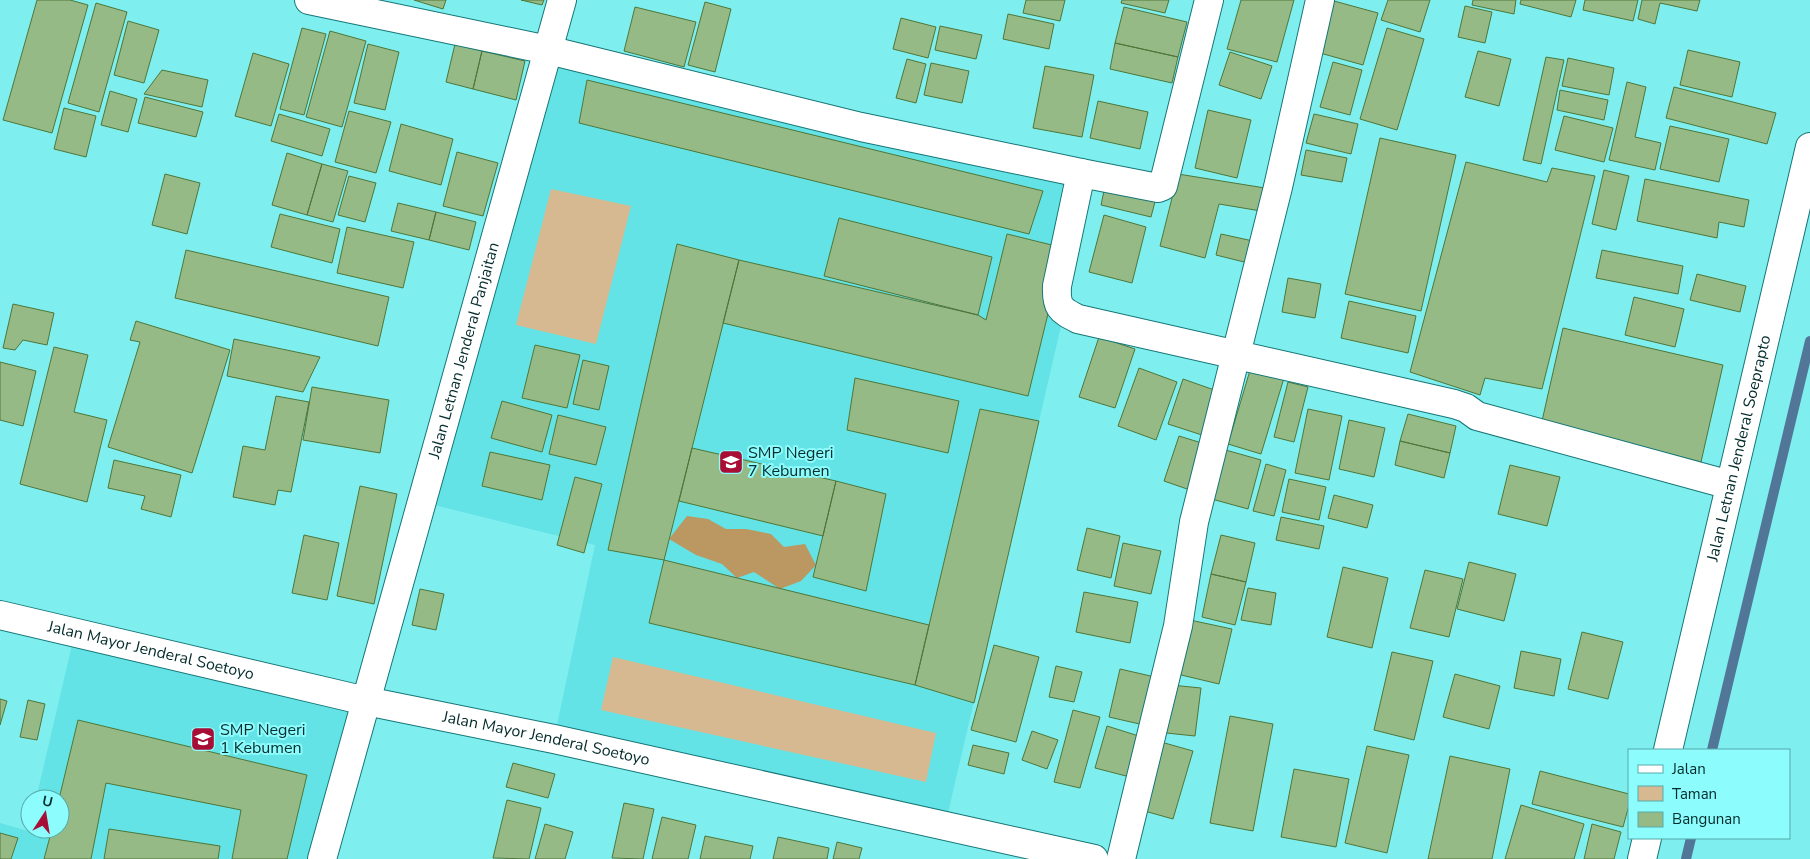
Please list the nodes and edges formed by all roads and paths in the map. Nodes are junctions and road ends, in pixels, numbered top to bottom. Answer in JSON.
{"nodes":[{"id":1,"x":309,"y":0,"type":"edge"},
{"id":2,"x":562,"y":0,"type":"edge"},
{"id":3,"x":1208,"y":0,"type":"edge"},
{"id":4,"x":1320,"y":0,"type":"edge"},
{"id":5,"x":548,"y":50,"type":"junction"},
{"id":6,"x":1810,"y":147,"type":"edge"},
{"id":7,"x":1081,"y":173,"type":"junction"},
{"id":8,"x":1236,"y":355,"type":"junction"},
{"id":9,"x":1730,"y":485,"type":"junction"},
{"id":10,"x":0,"y":615,"type":"edge"},
{"id":11,"x":366,"y":701,"type":"junction"},
{"id":12,"x":1668,"y":749,"type":"edge"},
{"id":13,"x":1648,"y":839,"type":"edge"},
{"id":14,"x":322,"y":859,"type":"edge"},
{"id":15,"x":1094,"y":859,"type":"edge"},
{"id":16,"x":1121,"y":859,"type":"edge"},
{"id":17,"x":1642,"y":859,"type":"edge"}],
"edges":[{"from":1,"to":5,"type":"street"},
{"from":2,"to":5,"type":"street","name":"Jalan Letnan Jenderal Panjaitan"},
{"from":3,"to":7,"type":"street"},
{"from":4,"to":8,"type":"street"},
{"from":5,"to":7,"type":"street"},
{"from":5,"to":11,"type":"street","name":"Jalan Letnan Jenderal Panjaitan"},
{"from":6,"to":9,"type":"street","name":"Jalan Letnan Jenderal Soeprapto"},
{"from":7,"to":8,"type":"street"},
{"from":8,"to":9,"type":"street"},
{"from":8,"to":16,"type":"street"},
{"from":9,"to":12,"type":"street","name":"Jalan Letnan Jenderal Soeprapto"},
{"from":10,"to":11,"type":"street","name":"Jalan Mayor Jenderal Soetoyo"},
{"from":11,"to":14,"type":"street","name":"Jalan Letnan Jenderal Panjaitan"},
{"from":11,"to":15,"type":"street","name":"Jalan Mayor Jenderal Soetoyo"},
{"from":13,"to":17,"type":"street"}]}
